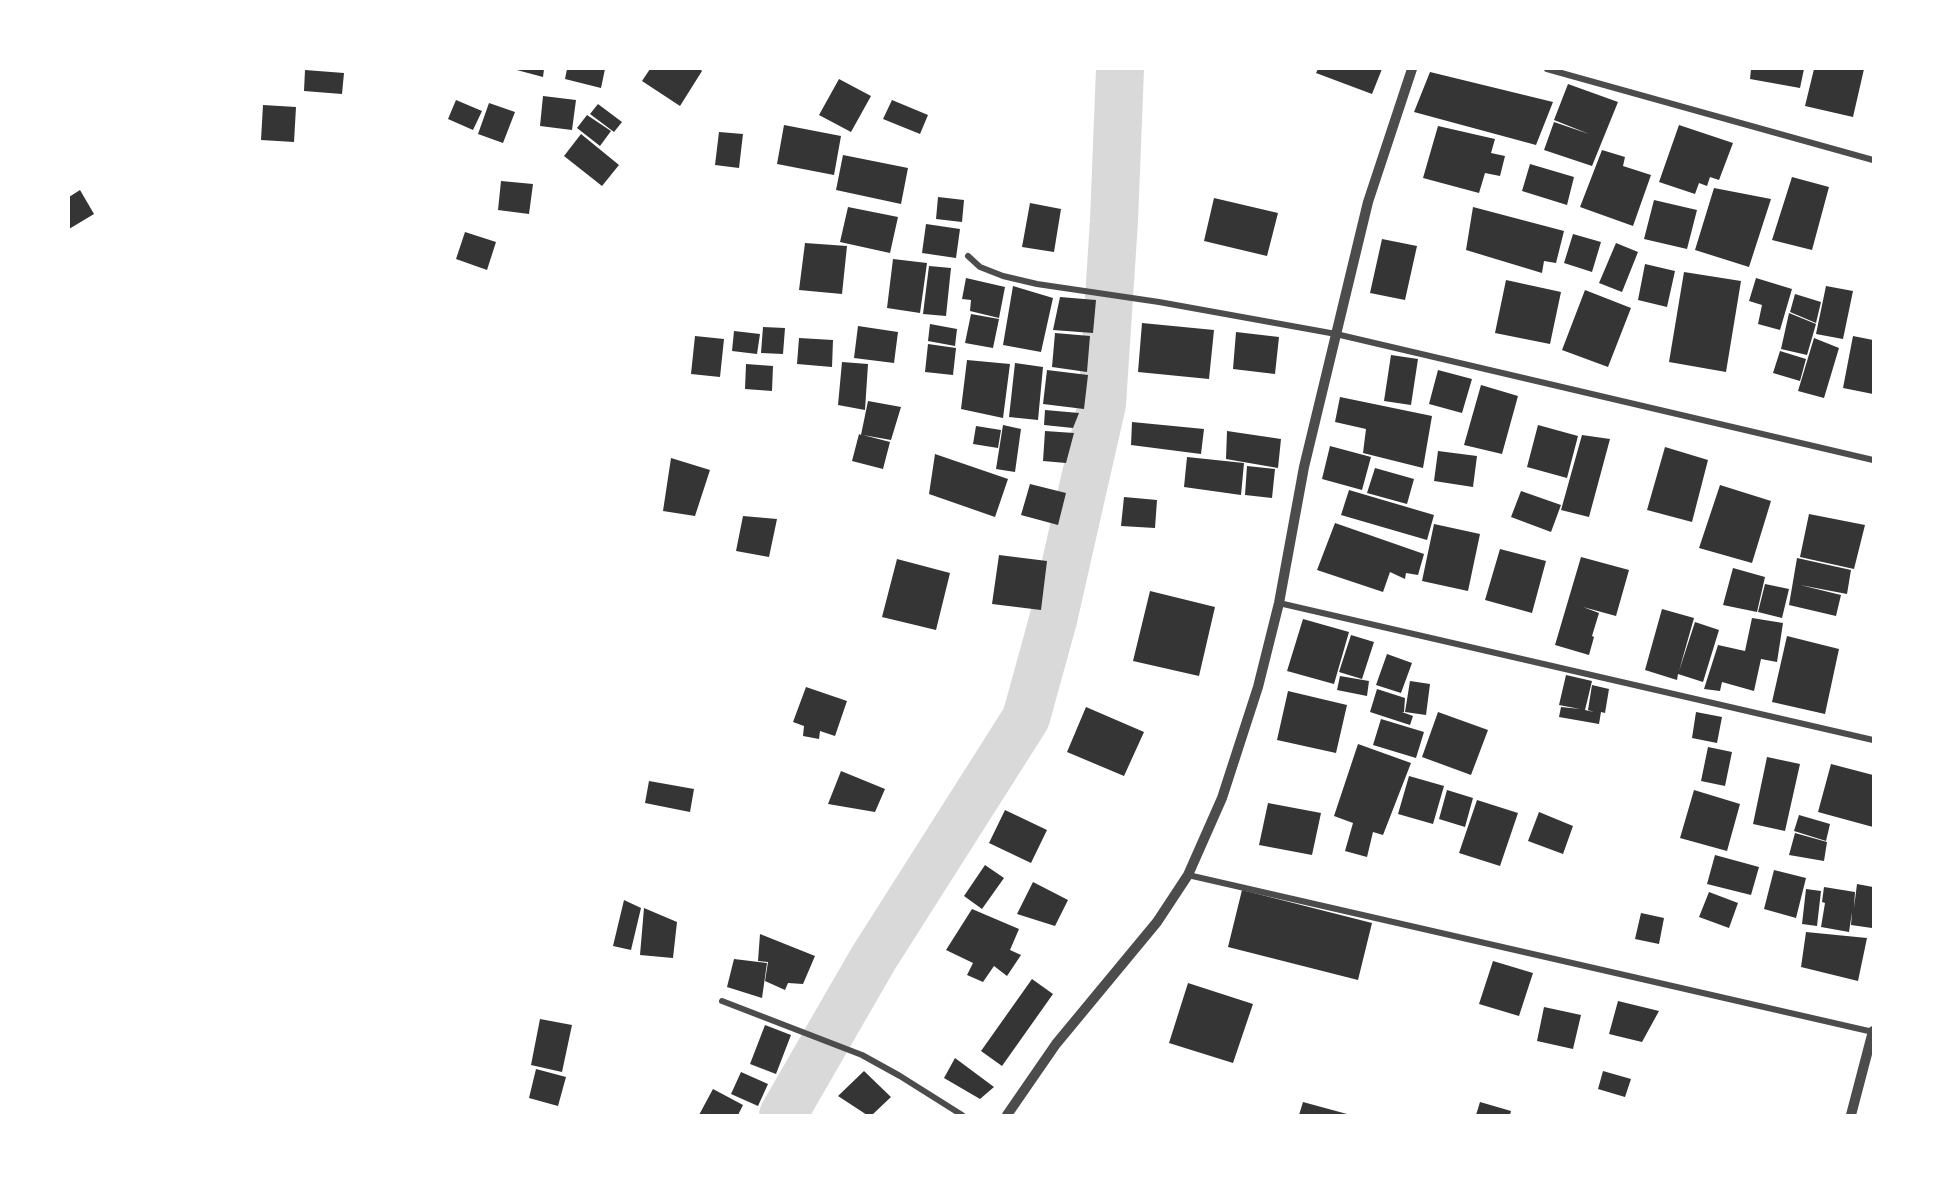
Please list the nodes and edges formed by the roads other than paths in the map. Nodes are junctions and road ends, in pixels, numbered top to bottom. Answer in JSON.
{"nodes":[{"id":1,"x":1412,"y":69,"type":"edge"},
{"id":2,"x":1546,"y":69,"type":"edge"},
{"id":3,"x":1873,"y":160,"type":"edge"},
{"id":4,"x":968,"y":256,"type":"dead end"},
{"id":5,"x":1336,"y":334,"type":"junction"},
{"id":6,"x":1873,"y":460,"type":"edge"},
{"id":7,"x":1279,"y":603,"type":"junction"},
{"id":8,"x":1873,"y":740,"type":"edge"},
{"id":9,"x":1188,"y":875,"type":"junction"},
{"id":10,"x":722,"y":1001,"type":"dead end"},
{"id":11,"x":1873,"y":1032,"type":"edge"},
{"id":12,"x":962,"y":1115,"type":"edge"},
{"id":13,"x":1006,"y":1115,"type":"edge"},
{"id":14,"x":1851,"y":1115,"type":"edge"}],
"edges":[{"from":1,"to":5,"type":"street"},
{"from":2,"to":3,"type":"street"},
{"from":4,"to":5,"type":"street"},
{"from":5,"to":6,"type":"street"},
{"from":5,"to":7,"type":"street"},
{"from":7,"to":8,"type":"street"},
{"from":7,"to":9,"type":"street"},
{"from":9,"to":11,"type":"street"},
{"from":9,"to":13,"type":"street"},
{"from":10,"to":12,"type":"street"},
{"from":11,"to":14,"type":"street"}]}
